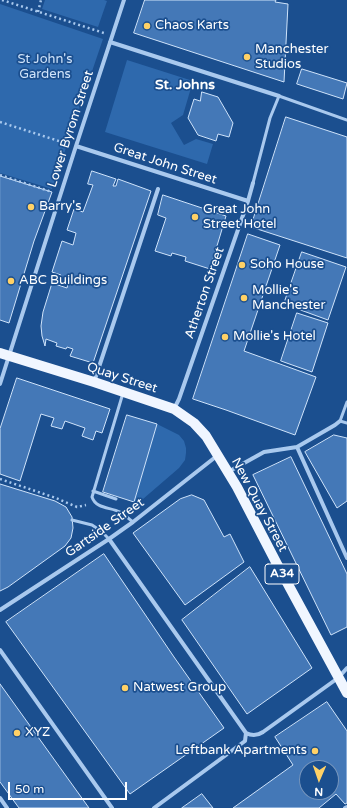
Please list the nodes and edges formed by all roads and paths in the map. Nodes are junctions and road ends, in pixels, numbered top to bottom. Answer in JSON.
{"nodes":[{"id":1,"x":2,"y":0,"type":"edge"},
{"id":2,"x":41,"y":0,"type":"edge"},
{"id":3,"x":124,"y":0,"type":"edge"},
{"id":4,"x":38,"y":12,"type":"junction"},
{"id":5,"x":112,"y":36,"type":"junction"},
{"id":6,"x":110,"y":42,"type":"junction"},
{"id":7,"x":279,"y":96,"type":"junction"},
{"id":8,"x":347,"y":120,"type":"edge"},
{"id":9,"x":0,"y":122,"type":"edge"},
{"id":10,"x":67,"y":143,"type":"dead end"},
{"id":11,"x":76,"y":146,"type":"junction"},
{"id":12,"x":0,"y":175,"type":"edge"},
{"id":13,"x":253,"y":182,"type":"joint"},
{"id":14,"x":158,"y":189,"type":"dead end"},
{"id":15,"x":53,"y":192,"type":"dead end"},
{"id":16,"x":248,"y":201,"type":"junction"},
{"id":17,"x":4,"y":354,"type":"edge"},
{"id":18,"x":94,"y":382,"type":"junction"},
{"id":19,"x":0,"y":384,"type":"edge"},
{"id":20,"x":123,"y":391,"type":"junction"},
{"id":21,"x":347,"y":402,"type":"edge"},
{"id":22,"x":174,"y":409,"type":"junction"},
{"id":23,"x":340,"y":421,"type":"junction"},
{"id":24,"x":347,"y":423,"type":"edge"},
{"id":25,"x":297,"y":447,"type":"junction"},
{"id":26,"x":218,"y":455,"type":"junction"},
{"id":27,"x":228,"y":472,"type":"junction"},
{"id":28,"x":0,"y":479,"type":"edge"},
{"id":29,"x":93,"y":491,"type":"junction"},
{"id":30,"x":116,"y":499,"type":"dead end"},
{"id":31,"x":93,"y":501,"type":"junction"},
{"id":32,"x":72,"y":520,"type":"dead end"},
{"id":33,"x":133,"y":522,"type":"junction"},
{"id":34,"x":109,"y":539,"type":"junction"},
{"id":35,"x":347,"y":558,"type":"edge"},
{"id":36,"x":0,"y":610,"type":"edge"},
{"id":37,"x":0,"y":650,"type":"edge"},
{"id":38,"x":347,"y":668,"type":"edge"},
{"id":39,"x":338,"y":678,"type":"junction"},
{"id":40,"x":347,"y":693,"type":"edge"},
{"id":41,"x":246,"y":733,"type":"junction"},
{"id":42,"x":1,"y":799,"type":"edge"},
{"id":43,"x":7,"y":808,"type":"edge"},
{"id":44,"x":112,"y":808,"type":"edge"},
{"id":45,"x":154,"y":808,"type":"edge"}],
"edges":[{"from":1,"to":4,"type":"path"},
{"from":2,"to":4,"type":"path"},
{"from":3,"to":5,"type":"street","name":"Lower Byrom Street"},
{"from":4,"to":5,"type":"path"},
{"from":5,"to":6,"type":"street","name":"Lower Byrom Street"},
{"from":6,"to":7,"type":"street"},
{"from":6,"to":11,"type":"street","name":"Lower Byrom Street"},
{"from":7,"to":8,"type":"lane"},
{"from":7,"to":13,"type":"lane"},
{"from":9,"to":10,"type":"path"},
{"from":11,"to":16,"type":"street","name":"Great John Street"},
{"from":11,"to":17,"type":"street","name":"Lower Byrom Street"},
{"from":12,"to":15,"type":"path"},
{"from":13,"to":16,"type":"street","name":"Atherton Street"},
{"from":14,"to":18,"type":"street"},
{"from":16,"to":22,"type":"street","name":"Atherton Street"},
{"from":17,"to":18,"type":"main road","name":"Quay Street","number":"A34"},
{"from":17,"to":19,"type":"street"},
{"from":18,"to":20,"type":"main road","name":"Quay Street","number":"A34"},
{"from":20,"to":22,"type":"main road","name":"Quay Street","number":"A34"},
{"from":20,"to":29,"type":"lane"},
{"from":21,"to":23,"type":"lane"},
{"from":22,"to":26,"type":"main road","name":"Quay Street","number":"A34"},
{"from":23,"to":24,"type":"lane"},
{"from":23,"to":25,"type":"street"},
{"from":25,"to":27,"type":"street"},
{"from":25,"to":35,"type":"street"},
{"from":26,"to":27,"type":"main road","name":"New Quay Street","number":"A34"},
{"from":26,"to":33,"type":"street","name":"Gartside Street"},
{"from":27,"to":39,"type":"main road","name":"New Quay Street","number":"A34"},
{"from":28,"to":31,"type":"path"},
{"from":29,"to":30,"type":"lane"},
{"from":29,"to":31,"type":"lane"},
{"from":31,"to":33,"type":"lane"},
{"from":32,"to":34,"type":"lane"},
{"from":33,"to":34,"type":"street","name":"Gartside Street"},
{"from":34,"to":36,"type":"street","name":"Gartside Street"},
{"from":34,"to":41,"type":"street"},
{"from":37,"to":44,"type":"street"},
{"from":38,"to":39,"type":"street"},
{"from":39,"to":40,"type":"main road","name":"New Quay Street","number":"A34"},
{"from":39,"to":41,"type":"street"},
{"from":41,"to":45,"type":"street"},
{"from":42,"to":43,"type":"street"}]}
